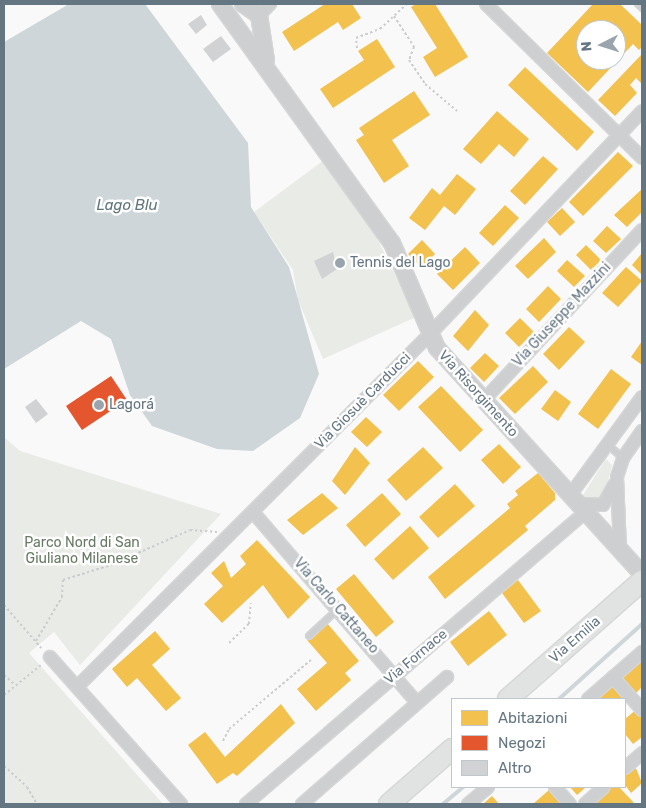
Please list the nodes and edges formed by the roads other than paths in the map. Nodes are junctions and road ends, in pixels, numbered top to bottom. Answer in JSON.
{"nodes":[{"id":1,"x":220,"y":4,"type":"edge"},
{"id":2,"x":486,"y":4,"type":"edge"},
{"id":3,"x":638,"y":4,"type":"edge"},
{"id":4,"x":642,"y":8,"type":"edge"},
{"id":5,"x":256,"y":9,"type":"edge"},
{"id":6,"x":237,"y":26,"type":"junction"},
{"id":7,"x":266,"y":65,"type":"junction"},
{"id":8,"x":642,"y":111,"type":"edge"},
{"id":9,"x":619,"y":136,"type":"junction"},
{"id":10,"x":642,"y":158,"type":"edge"},
{"id":11,"x":642,"y":230,"type":"edge"},
{"id":12,"x":429,"y":335,"type":"junction"},
{"id":13,"x":642,"y":397,"type":"edge"},
{"id":14,"x":483,"y":401,"type":"junction"},
{"id":15,"x":642,"y":431,"type":"edge"},
{"id":16,"x":608,"y":445,"type":"junction"},
{"id":17,"x":623,"y":458,"type":"junction"},
{"id":18,"x":618,"y":477,"type":"junction"},
{"id":19,"x":580,"y":503,"type":"junction"},
{"id":20,"x":252,"y":512,"type":"junction"},
{"id":21,"x":620,"y":548,"type":"junction"},
{"id":22,"x":642,"y":574,"type":"edge"},
{"id":23,"x":642,"y":581,"type":"edge"},
{"id":24,"x":339,"y":608,"type":"junction"},
{"id":25,"x":309,"y":636,"type":"dead end"},
{"id":26,"x":642,"y":652,"type":"edge"},
{"id":27,"x":50,"y":657,"type":"road end"},
{"id":28,"x":395,"y":675,"type":"junction"},
{"id":29,"x":447,"y":677,"type":"dead end"},
{"id":30,"x":613,"y":678,"type":"junction"},
{"id":31,"x":78,"y":686,"type":"junction"},
{"id":32,"x":509,"y":698,"type":"edge"},
{"id":33,"x":589,"y":698,"type":"edge"},
{"id":34,"x":417,"y":703,"type":"junction"},
{"id":35,"x":642,"y":710,"type":"edge"},
{"id":36,"x":451,"y":750,"type":"edge"},
{"id":37,"x":642,"y":753,"type":"edge"},
{"id":38,"x":626,"y":767,"type":"edge"},
{"id":39,"x":487,"y":788,"type":"edge"},
{"id":40,"x":556,"y":788,"type":"edge"},
{"id":41,"x":603,"y":788,"type":"edge"},
{"id":42,"x":180,"y":804,"type":"edge"},
{"id":43,"x":246,"y":804,"type":"edge"},
{"id":44,"x":302,"y":804,"type":"edge"},
{"id":45,"x":390,"y":804,"type":"edge"},
{"id":46,"x":468,"y":804,"type":"edge"},
{"id":47,"x":570,"y":804,"type":"edge"},
{"id":48,"x":585,"y":804,"type":"edge"}],
"edges":[{"from":1,"to":6,"type":"street","name":"Via Risorgimento"},
{"from":2,"to":9,"type":"street"},
{"from":3,"to":4,"type":"lane"},
{"from":5,"to":6,"type":"street"},
{"from":5,"to":6,"type":"street"},
{"from":5,"to":7,"type":"street","name":"Via Risorgimento"},
{"from":6,"to":7,"type":"street","name":"Via Risorgimento"},
{"from":7,"to":12,"type":"street","name":"Via Risorgimento"},
{"from":8,"to":9,"type":"street","name":"Via Giosuè Carducci"},
{"from":9,"to":10,"type":"street"},
{"from":9,"to":12,"type":"street","name":"Via Giosuè Carducci"},
{"from":11,"to":14,"type":"street","name":"Via Giuseppe Mazzini"},
{"from":12,"to":14,"type":"street","name":"Via Risorgimento"},
{"from":12,"to":20,"type":"street","name":"Via Giosuè Carducci"},
{"from":13,"to":16,"type":"street","name":"Via Fornace"},
{"from":14,"to":19,"type":"street","name":"Via Risorgimento"},
{"from":15,"to":17,"type":"street"},
{"from":16,"to":17,"type":"lane"},
{"from":16,"to":19,"type":"street","name":"Via Fornace"},
{"from":17,"to":18,"type":"street"},
{"from":18,"to":19,"type":"street"},
{"from":18,"to":21,"type":"street"},
{"from":19,"to":21,"type":"street","name":"Via Risorgimento"},
{"from":19,"to":28,"type":"street","name":"Via Fornace"},
{"from":20,"to":24,"type":"street","name":"Via Carlo Cattaneo"},
{"from":20,"to":31,"type":"street","name":"Via Giosuè Carducci"},
{"from":21,"to":22,"type":"street","name":"Via Risorgimento"},
{"from":23,"to":32,"type":"main road","name":"Via Emilia"},
{"from":24,"to":25,"type":"lane"},
{"from":24,"to":28,"type":"street","name":"Via Carlo Cattaneo"},
{"from":26,"to":30,"type":"street"},
{"from":27,"to":31,"type":"street"},
{"from":28,"to":34,"type":"street","name":"Via Carlo Cattaneo"},
{"from":28,"to":43,"type":"street","name":"Via Fornace"},
{"from":29,"to":34,"type":"street"},
{"from":30,"to":33,"type":"street"},
{"from":30,"to":35,"type":"street"},
{"from":31,"to":42,"type":"street"},
{"from":34,"to":44,"type":"street"},
{"from":36,"to":45,"type":"main road"},
{"from":37,"to":38,"type":"street"},
{"from":39,"to":46,"type":"street"},
{"from":40,"to":47,"type":"street"},
{"from":41,"to":48,"type":"street"}]}
